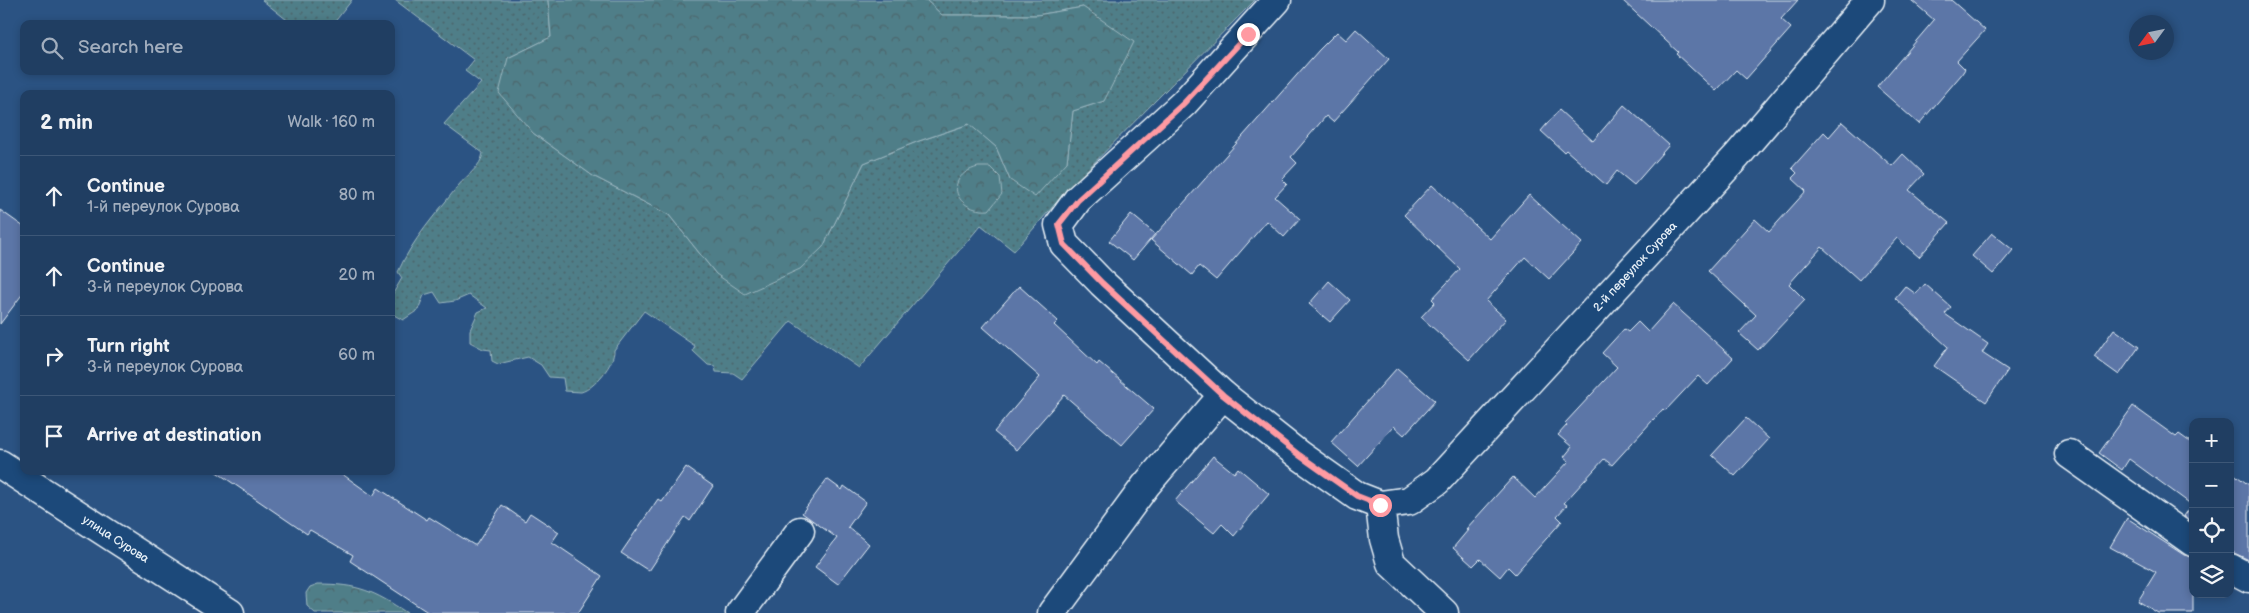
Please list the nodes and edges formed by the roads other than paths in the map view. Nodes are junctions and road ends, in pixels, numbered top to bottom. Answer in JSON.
{"nodes":[{"id":1,"x":1277,"y":0,"type":"edge"},
{"id":2,"x":1870,"y":0,"type":"edge"},
{"id":3,"x":1223,"y":395,"type":"junction"},
{"id":4,"x":2069,"y":454,"type":"dead end"},
{"id":5,"x":0,"y":464,"type":"edge"},
{"id":6,"x":1380,"y":505,"type":"junction"},
{"id":7,"x":800,"y":531,"type":"dead end"},
{"id":8,"x":2189,"y":539,"type":"edge"},
{"id":9,"x":2234,"y":570,"type":"edge"},
{"id":10,"x":2249,"y":578,"type":"edge"},
{"id":11,"x":230,"y":613,"type":"edge"},
{"id":12,"x":740,"y":613,"type":"edge"},
{"id":13,"x":1052,"y":613,"type":"edge"},
{"id":14,"x":1444,"y":613,"type":"edge"}],
"edges":[{"from":1,"to":3,"type":"street"},
{"from":2,"to":6,"type":"street","name":"2-й переулок Сурова"},
{"from":3,"to":6,"type":"street"},
{"from":3,"to":13,"type":"street"},
{"from":4,"to":8,"type":"street"},
{"from":5,"to":11,"type":"street","name":"улица Сурова"},
{"from":6,"to":14,"type":"street"},
{"from":7,"to":12,"type":"street"},
{"from":9,"to":10,"type":"street"}]}
